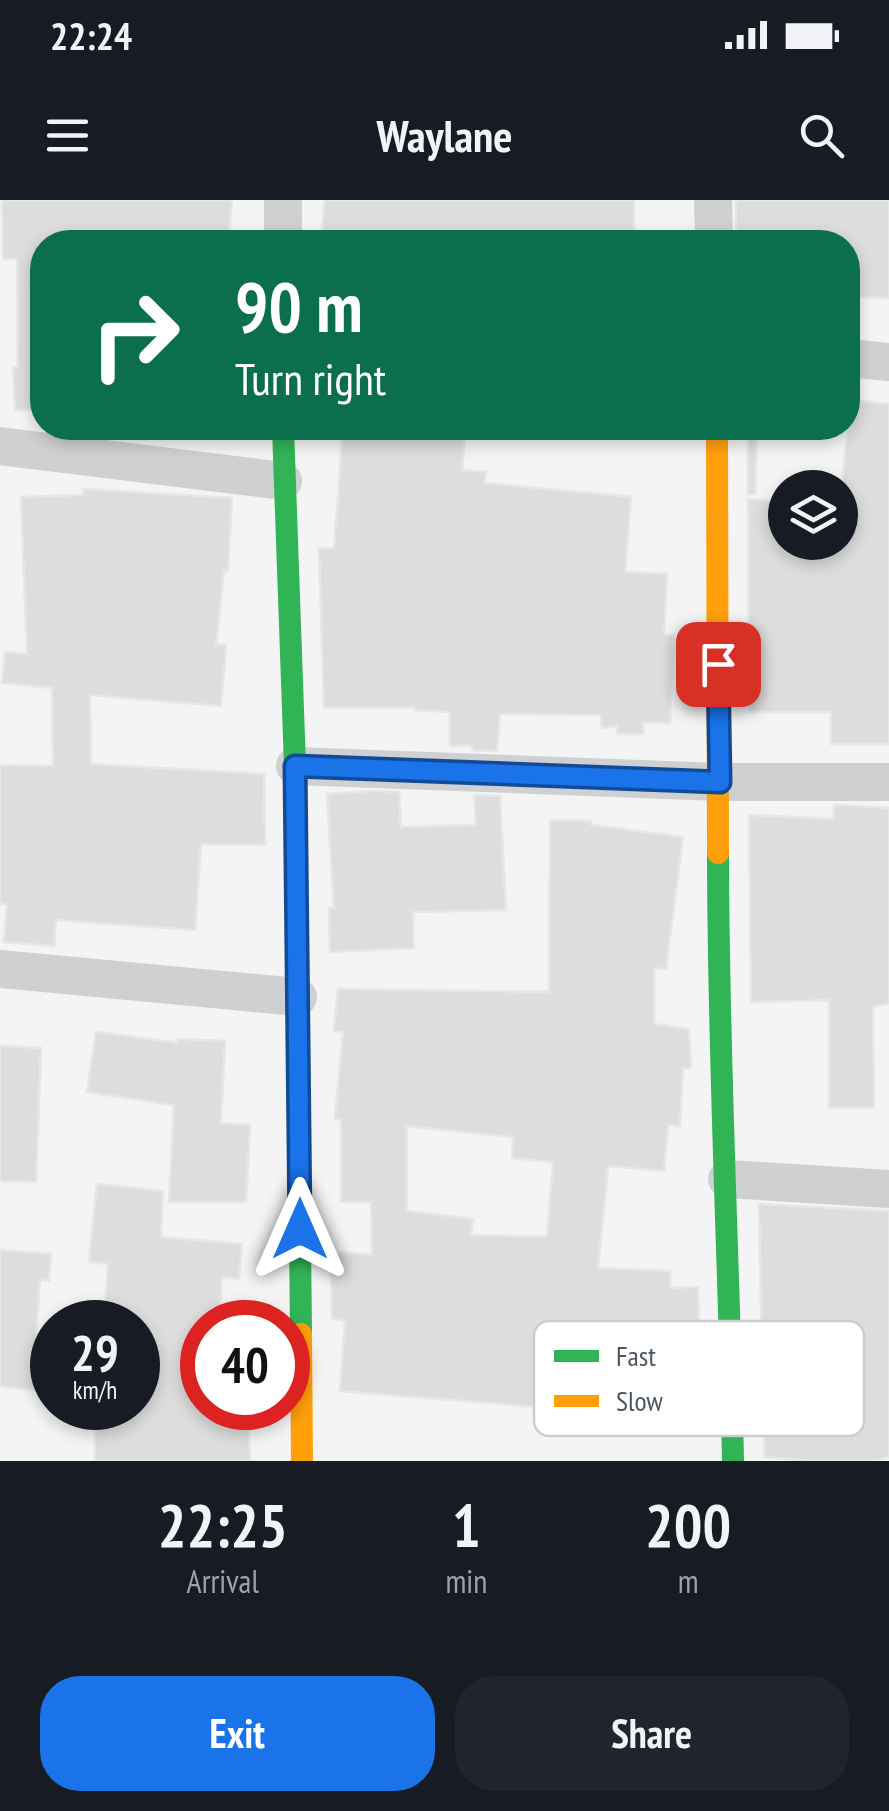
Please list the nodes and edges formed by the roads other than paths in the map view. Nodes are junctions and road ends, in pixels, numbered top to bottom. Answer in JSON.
{"nodes":[{"id":1,"x":283,"y":200,"type":"edge"},
{"id":2,"x":713,"y":200,"type":"edge"},
{"id":3,"x":283,"y":230,"type":"edge"},
{"id":4,"x":714,"y":230,"type":"edge"},
{"id":5,"x":860,"y":359,"type":"edge"},
{"id":6,"x":889,"y":362,"type":"edge"},
{"id":7,"x":283,"y":440,"type":"edge"},
{"id":8,"x":717,"y":440,"type":"edge"},
{"id":9,"x":0,"y":446,"type":"edge"},
{"id":10,"x":283,"y":482,"type":"junction"},
{"id":11,"x":295,"y":766,"type":"junction"},
{"id":12,"x":720,"y":782,"type":"junction"},
{"id":13,"x":889,"y":782,"type":"edge"},
{"id":14,"x":0,"y":969,"type":"edge"},
{"id":15,"x":298,"y":997,"type":"junction"},
{"id":16,"x":727,"y":1180,"type":"junction"},
{"id":17,"x":889,"y":1189,"type":"edge"},
{"id":18,"x":730,"y":1321,"type":"edge"},
{"id":19,"x":732,"y":1436,"type":"edge"},
{"id":20,"x":302,"y":1461,"type":"edge"},
{"id":21,"x":733,"y":1461,"type":"edge"}],
"edges":[{"from":1,"to":3,"type":"street"},
{"from":2,"to":4,"type":"street"},
{"from":5,"to":6,"type":"street"},
{"from":7,"to":10,"type":"street"},
{"from":8,"to":12,"type":"street"},
{"from":9,"to":10,"type":"street"},
{"from":10,"to":11,"type":"street"},
{"from":11,"to":12,"type":"street"},
{"from":11,"to":15,"type":"street"},
{"from":12,"to":13,"type":"street"},
{"from":12,"to":16,"type":"street"},
{"from":14,"to":15,"type":"street"},
{"from":15,"to":20,"type":"street"},
{"from":16,"to":17,"type":"street"},
{"from":16,"to":18,"type":"street"},
{"from":19,"to":21,"type":"street"}]}
